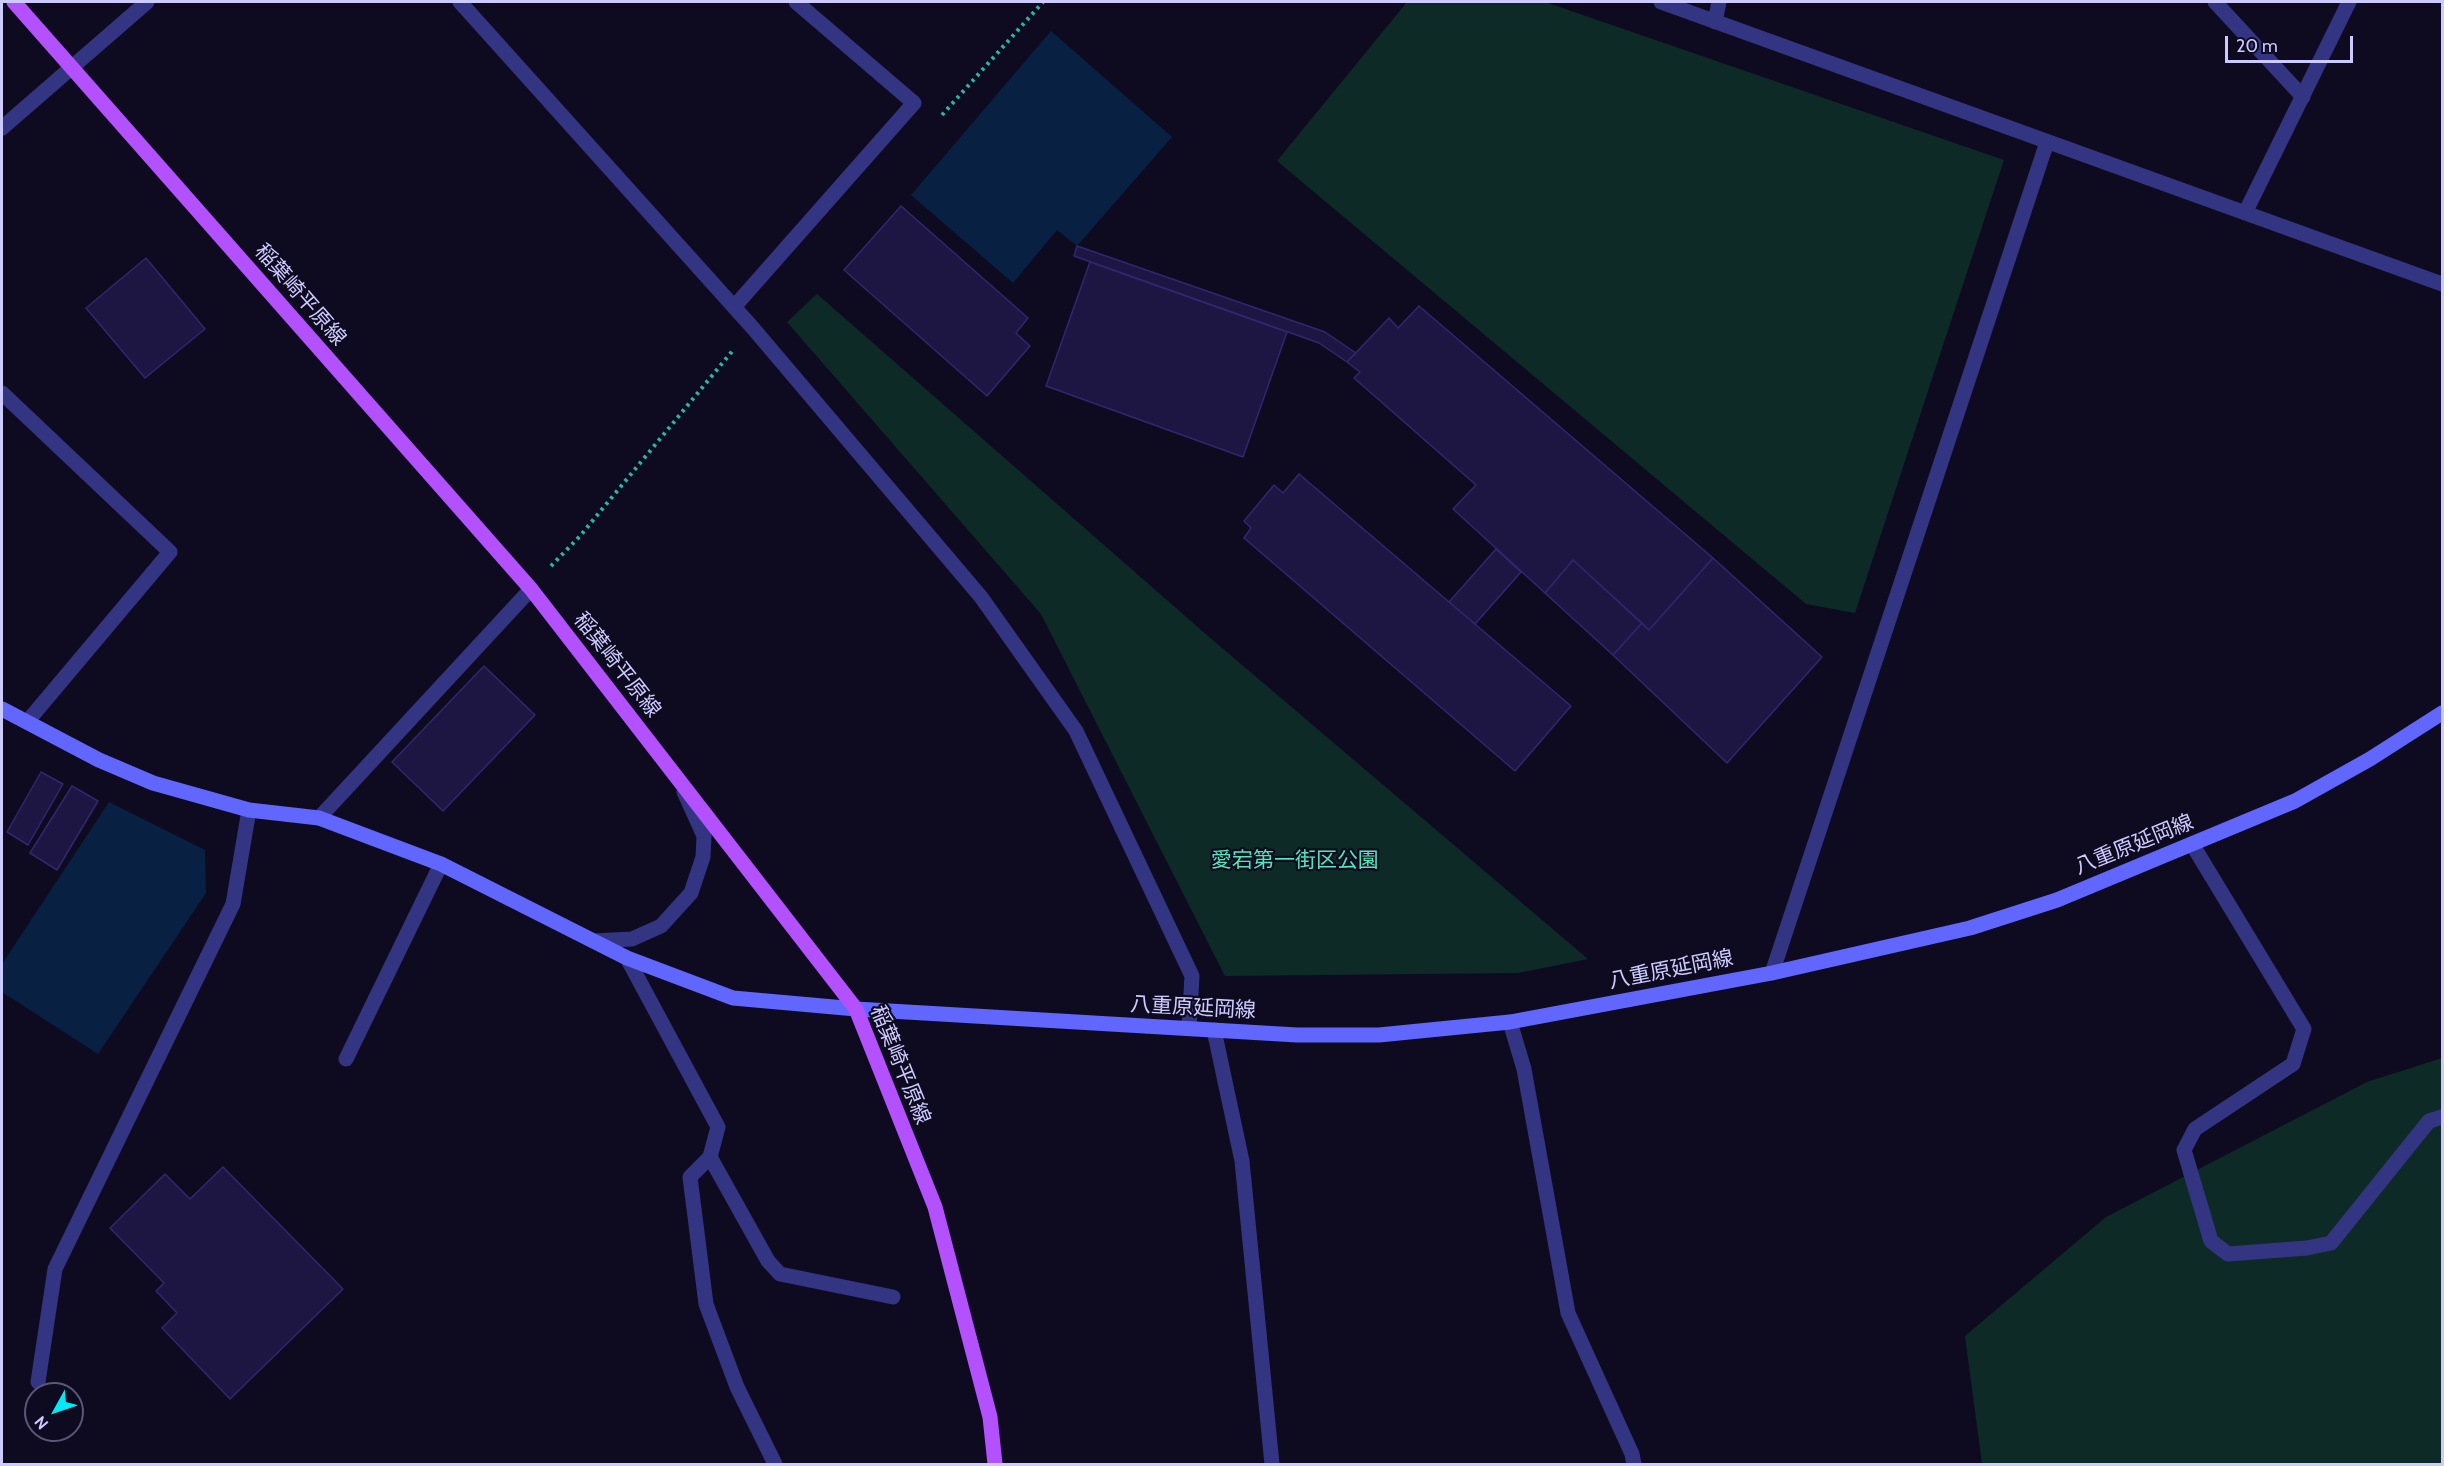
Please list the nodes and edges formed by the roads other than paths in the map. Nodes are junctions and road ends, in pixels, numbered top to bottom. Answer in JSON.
{"nodes":[{"id":1,"x":14,"y":2,"type":"edge"},
{"id":2,"x":147,"y":2,"type":"edge"},
{"id":3,"x":460,"y":2,"type":"edge"},
{"id":4,"x":796,"y":2,"type":"edge"},
{"id":5,"x":1661,"y":2,"type":"edge"},
{"id":6,"x":1719,"y":2,"type":"edge"},
{"id":7,"x":2215,"y":2,"type":"edge"},
{"id":8,"x":2349,"y":2,"type":"edge"},
{"id":9,"x":1714,"y":22,"type":"junction"},
{"id":10,"x":72,"y":67,"type":"junction"},
{"id":11,"x":2302,"y":97,"type":"junction"},
{"id":12,"x":2,"y":128,"type":"edge"},
{"id":13,"x":2047,"y":142,"type":"junction"},
{"id":14,"x":2245,"y":213,"type":"junction"},
{"id":15,"x":2442,"y":284,"type":"edge"},
{"id":16,"x":734,"y":307,"type":"junction"},
{"id":17,"x":2,"y":393,"type":"edge"},
{"id":18,"x":531,"y":589,"type":"junction"},
{"id":19,"x":2,"y":709,"type":"edge"},
{"id":20,"x":2442,"y":713,"type":"edge"},
{"id":21,"x":27,"y":722,"type":"junction"},
{"id":22,"x":677,"y":775,"type":"junction"},
{"id":23,"x":249,"y":810,"type":"junction"},
{"id":24,"x":319,"y":818,"type":"junction"},
{"id":25,"x":2192,"y":844,"type":"junction"},
{"id":26,"x":441,"y":864,"type":"junction"},
{"id":27,"x":594,"y":941,"type":"junction"},
{"id":28,"x":627,"y":958,"type":"junction"},
{"id":29,"x":1772,"y":973,"type":"junction"},
{"id":30,"x":856,"y":1009,"type":"junction"},
{"id":31,"x":1510,"y":1022,"type":"junction"},
{"id":32,"x":1189,"y":1029,"type":"junction"},
{"id":33,"x":1215,"y":1030,"type":"junction"},
{"id":34,"x":346,"y":1059,"type":"dead end"},
{"id":35,"x":2442,"y":1117,"type":"edge"},
{"id":36,"x":710,"y":1156,"type":"junction"},
{"id":37,"x":893,"y":1297,"type":"dead end"},
{"id":38,"x":38,"y":1382,"type":"dead end"},
{"id":39,"x":775,"y":1464,"type":"edge"},
{"id":40,"x":995,"y":1464,"type":"edge"},
{"id":41,"x":1272,"y":1464,"type":"edge"},
{"id":42,"x":1634,"y":1464,"type":"edge"}],
"edges":[{"from":1,"to":10,"type":"main road","name":"稲葉崎平原線"},
{"from":2,"to":10,"type":"street"},
{"from":3,"to":16,"type":"street"},
{"from":4,"to":16,"type":"street"},
{"from":5,"to":9,"type":"street"},
{"from":6,"to":9,"type":"street"},
{"from":7,"to":11,"type":"street"},
{"from":8,"to":11,"type":"street"},
{"from":9,"to":13,"type":"street"},
{"from":10,"to":12,"type":"street"},
{"from":10,"to":18,"type":"main road","name":"稲葉崎平原線"},
{"from":11,"to":14,"type":"street"},
{"from":13,"to":14,"type":"street"},
{"from":13,"to":29,"type":"street"},
{"from":14,"to":15,"type":"street"},
{"from":16,"to":32,"type":"street"},
{"from":17,"to":21,"type":"street"},
{"from":18,"to":22,"type":"main road","name":"稲葉崎平原線"},
{"from":18,"to":24,"type":"street"},
{"from":19,"to":21,"type":"main road","name":"八重原延岡線"},
{"from":20,"to":25,"type":"main road","name":"八重原延岡線"},
{"from":21,"to":23,"type":"main road","name":"八重原延岡線"},
{"from":22,"to":27,"type":"street"},
{"from":22,"to":30,"type":"main road","name":"稲葉崎平原線"},
{"from":23,"to":24,"type":"main road","name":"八重原延岡線"},
{"from":23,"to":38,"type":"street"},
{"from":24,"to":26,"type":"main road","name":"八重原延岡線"},
{"from":25,"to":29,"type":"main road","name":"八重原延岡線"},
{"from":25,"to":35,"type":"street"},
{"from":26,"to":27,"type":"main road","name":"八重原延岡線"},
{"from":26,"to":34,"type":"street"},
{"from":27,"to":28,"type":"main road","name":"八重原延岡線"},
{"from":28,"to":30,"type":"main road","name":"八重原延岡線"},
{"from":28,"to":36,"type":"street"},
{"from":29,"to":31,"type":"main road","name":"八重原延岡線"},
{"from":30,"to":32,"type":"main road","name":"八重原延岡線"},
{"from":30,"to":40,"type":"main road","name":"稲葉崎平原線"},
{"from":31,"to":33,"type":"main road","name":"八重原延岡線"},
{"from":31,"to":42,"type":"street"},
{"from":32,"to":33,"type":"main road","name":"八重原延岡線"},
{"from":33,"to":41,"type":"street"},
{"from":36,"to":37,"type":"street"},
{"from":36,"to":39,"type":"street"}]}
